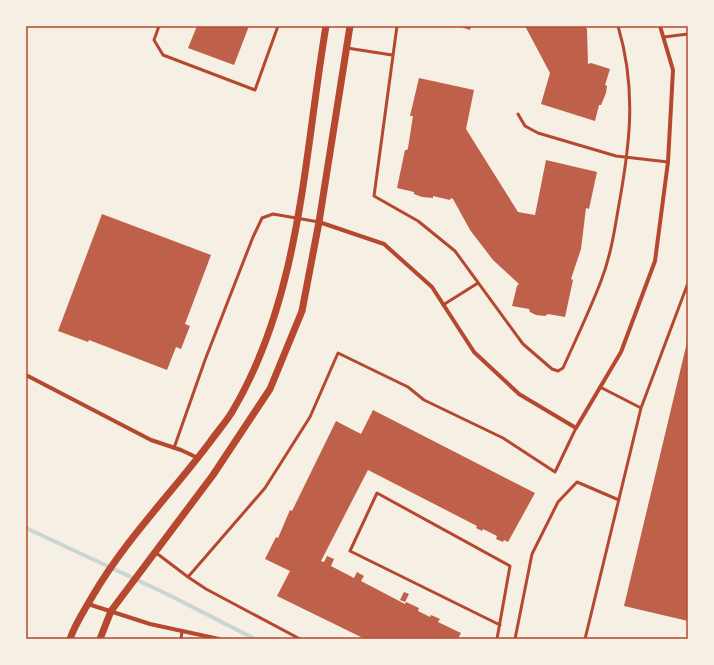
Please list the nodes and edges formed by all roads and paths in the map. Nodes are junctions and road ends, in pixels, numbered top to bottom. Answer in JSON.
{"nodes":[{"id":1,"x":160,"y":26,"type":"edge"},
{"id":2,"x":278,"y":26,"type":"edge"},
{"id":3,"x":326,"y":26,"type":"edge"},
{"id":4,"x":350,"y":26,"type":"edge"},
{"id":5,"x":397,"y":26,"type":"edge"},
{"id":6,"x":618,"y":26,"type":"edge"},
{"id":7,"x":660,"y":26,"type":"edge"},
{"id":8,"x":688,"y":34,"type":"edge"},
{"id":9,"x":664,"y":37,"type":"junction"},
{"id":10,"x":347,"y":48,"type":"junction"},
{"id":11,"x":392,"y":55,"type":"junction"},
{"id":12,"x":518,"y":114,"type":"dead end"},
{"id":13,"x":627,"y":157,"type":"junction"},
{"id":14,"x":668,"y":162,"type":"junction"},
{"id":15,"x":298,"y":219,"type":"junction"},
{"id":16,"x":319,"y":222,"type":"junction"},
{"id":17,"x":478,"y":283,"type":"junction"},
{"id":18,"x":688,"y":283,"type":"edge"},
{"id":19,"x":444,"y":305,"type":"junction"},
{"id":20,"x":26,"y":375,"type":"edge"},
{"id":21,"x":600,"y":387,"type":"junction"},
{"id":22,"x":641,"y":408,"type":"junction"},
{"id":23,"x":576,"y":428,"type":"junction"},
{"id":24,"x":174,"y":448,"type":"junction"},
{"id":25,"x":198,"y":458,"type":"junction"},
{"id":26,"x":619,"y":500,"type":"junction"},
{"id":27,"x":155,"y":552,"type":"junction"},
{"id":28,"x":188,"y":577,"type":"junction"},
{"id":29,"x":88,"y":604,"type":"junction"},
{"id":30,"x":111,"y":611,"type":"junction"},
{"id":31,"x":500,"y":625,"type":"junction"},
{"id":32,"x":182,"y":631,"type":"junction"},
{"id":33,"x":70,"y":639,"type":"edge"},
{"id":34,"x":100,"y":639,"type":"edge"},
{"id":35,"x":180,"y":639,"type":"edge"},
{"id":36,"x":219,"y":639,"type":"edge"},
{"id":37,"x":300,"y":639,"type":"edge"},
{"id":38,"x":497,"y":639,"type":"edge"},
{"id":39,"x":515,"y":639,"type":"edge"},
{"id":40,"x":584,"y":639,"type":"edge"}],
"edges":[{"from":1,"to":2,"type":"lane"},
{"from":3,"to":15,"type":"street"},
{"from":4,"to":10,"type":"street"},
{"from":5,"to":11,"type":"lane"},
{"from":6,"to":13,"type":"lane"},
{"from":7,"to":9,"type":"street"},
{"from":8,"to":9,"type":"lane"},
{"from":9,"to":14,"type":"street"},
{"from":10,"to":11,"type":"lane"},
{"from":10,"to":16,"type":"street"},
{"from":11,"to":17,"type":"lane"},
{"from":12,"to":13,"type":"lane"},
{"from":13,"to":14,"type":"lane"},
{"from":13,"to":17,"type":"lane"},
{"from":14,"to":21,"type":"street"},
{"from":15,"to":16,"type":"lane"},
{"from":15,"to":24,"type":"lane"},
{"from":15,"to":25,"type":"street"},
{"from":16,"to":19,"type":"street"},
{"from":16,"to":27,"type":"street"},
{"from":17,"to":19,"type":"lane"},
{"from":18,"to":22,"type":"lane"},
{"from":19,"to":23,"type":"street"},
{"from":20,"to":24,"type":"street"},
{"from":21,"to":22,"type":"lane"},
{"from":21,"to":23,"type":"street"},
{"from":22,"to":26,"type":"lane"},
{"from":23,"to":28,"type":"lane"},
{"from":24,"to":25,"type":"street"},
{"from":25,"to":29,"type":"street"},
{"from":26,"to":39,"type":"lane"},
{"from":26,"to":40,"type":"lane"},
{"from":27,"to":28,"type":"lane"},
{"from":27,"to":30,"type":"street"},
{"from":28,"to":37,"type":"lane"},
{"from":29,"to":30,"type":"street"},
{"from":29,"to":33,"type":"street"},
{"from":30,"to":32,"type":"street"},
{"from":30,"to":34,"type":"street"},
{"from":31,"to":31,"type":"lane"},
{"from":31,"to":38,"type":"lane"},
{"from":32,"to":35,"type":"lane"},
{"from":32,"to":36,"type":"street"}]}
